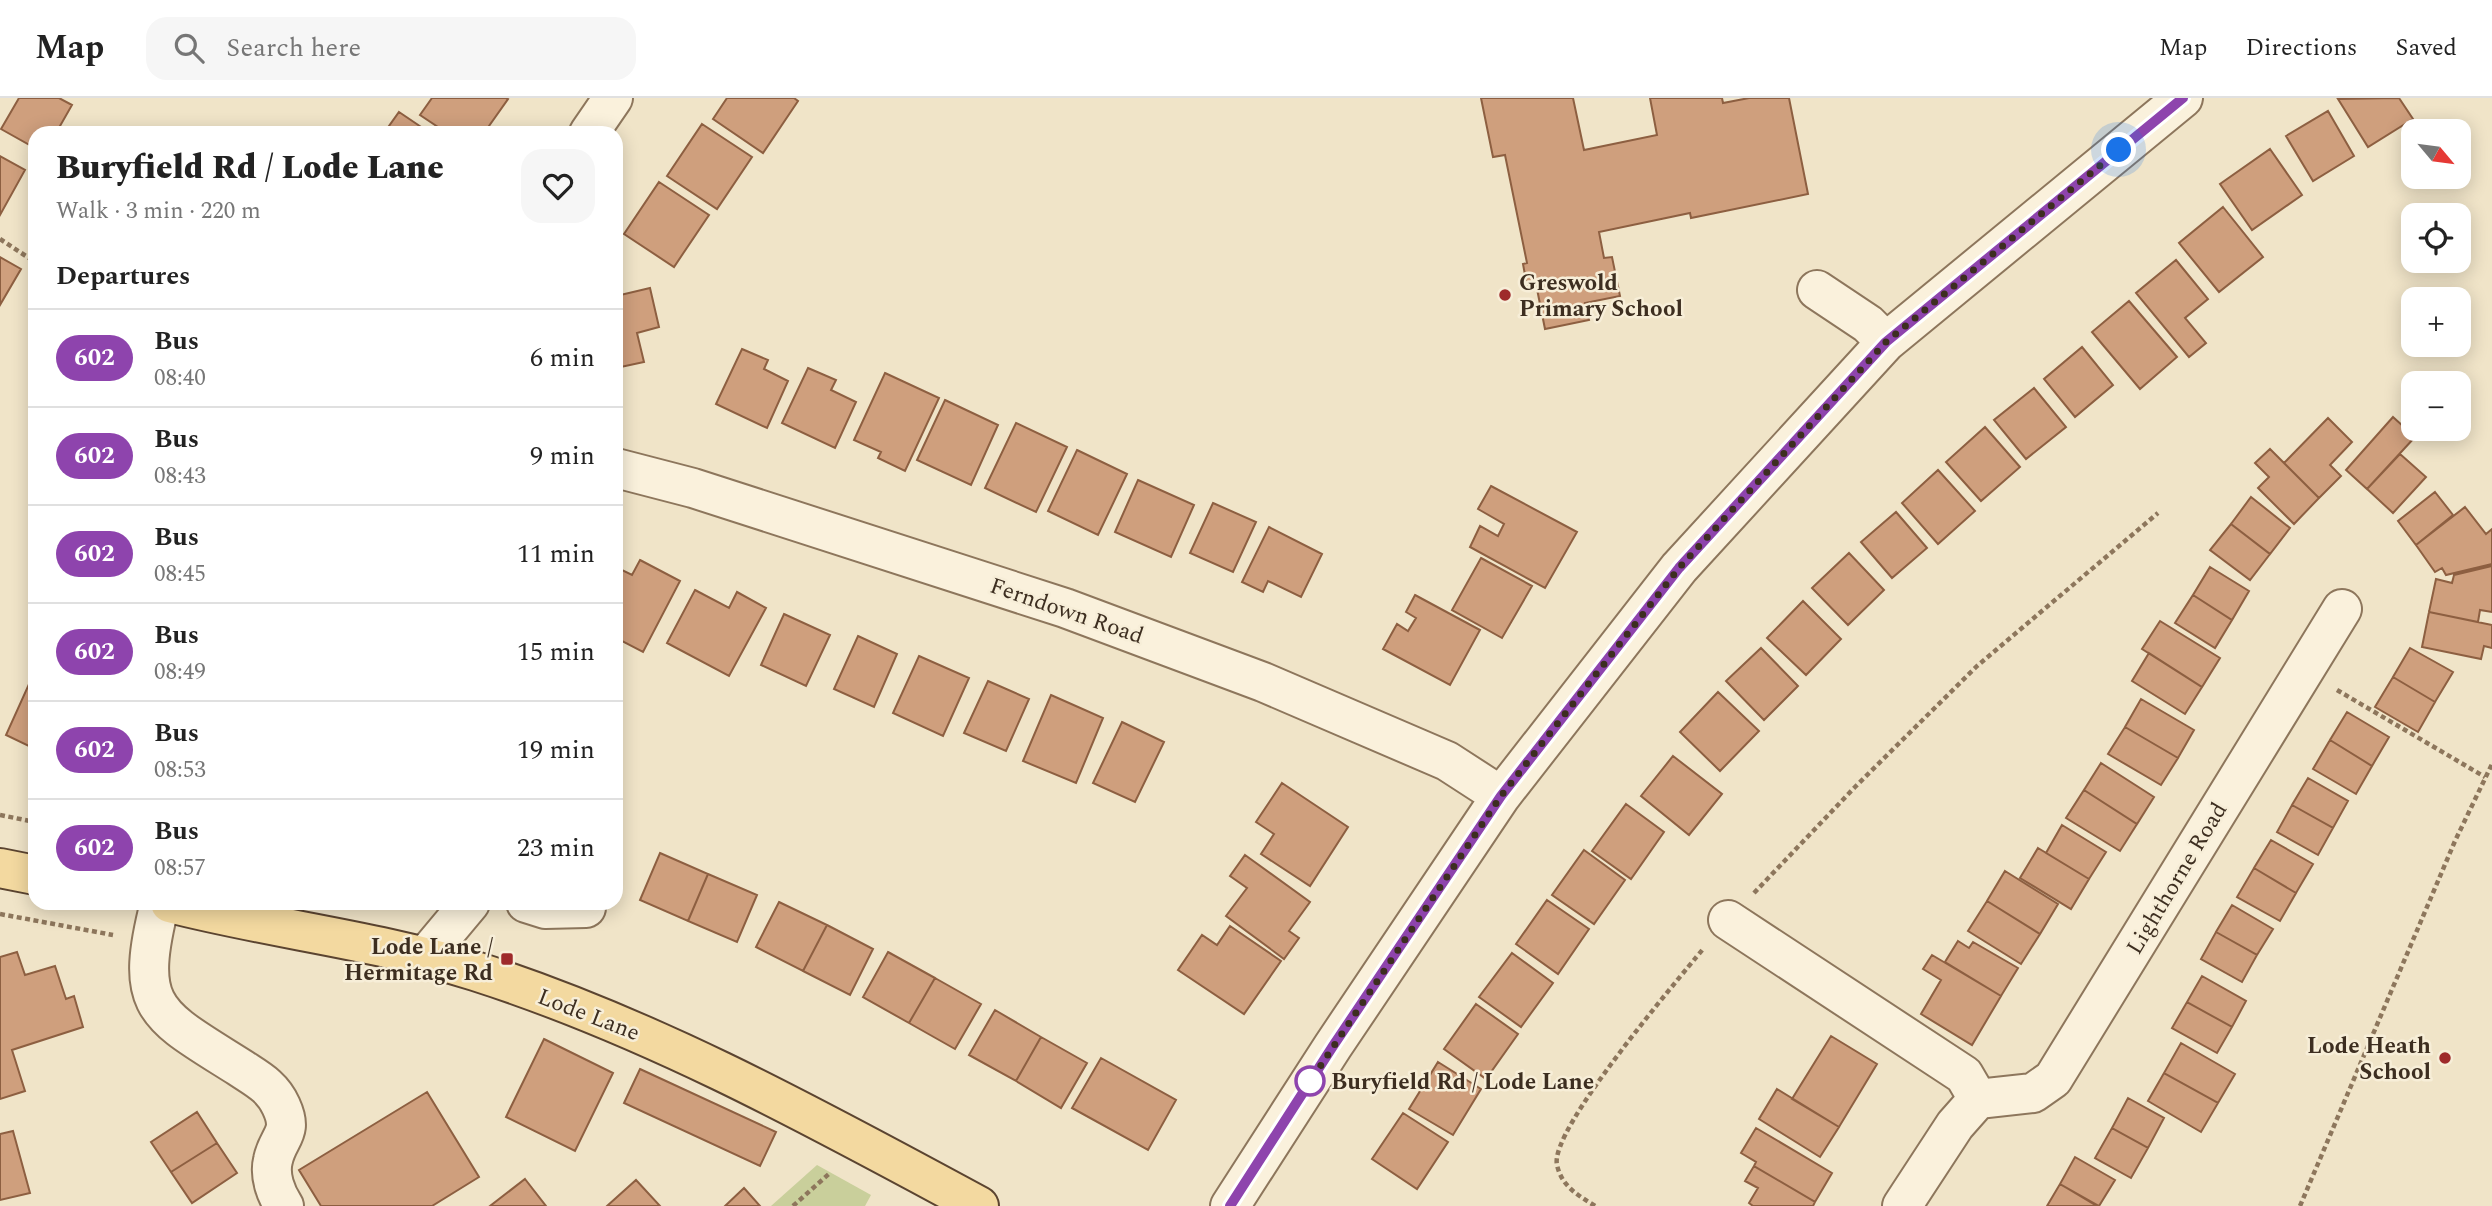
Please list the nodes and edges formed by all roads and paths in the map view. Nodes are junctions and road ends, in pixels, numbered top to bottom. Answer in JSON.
{"nodes":[{"id":1,"x":613,"y":98,"type":"edge"},
{"id":2,"x":2183,"y":98,"type":"edge"},
{"id":3,"x":594,"y":126,"type":"edge"},
{"id":4,"x":0,"y":239,"type":"edge"},
{"id":5,"x":28,"y":257,"type":"edge"},
{"id":6,"x":1817,"y":290,"type":"dead end"},
{"id":7,"x":1886,"y":342,"type":"junction"},
{"id":8,"x":623,"y":470,"type":"edge"},
{"id":9,"x":2158,"y":513,"type":"dead end"},
{"id":10,"x":2342,"y":609,"type":"dead end"},
{"id":11,"x":2304,"y":670,"type":"junction"},
{"id":12,"x":2492,"y":764,"type":"edge"},
{"id":13,"x":2485,"y":777,"type":"junction"},
{"id":14,"x":1501,"y":796,"type":"junction"},
{"id":15,"x":0,"y":815,"type":"edge"},
{"id":16,"x":28,"y":821,"type":"edge"},
{"id":17,"x":0,"y":868,"type":"edge"},
{"id":18,"x":28,"y":874,"type":"edge"},
{"id":19,"x":158,"y":910,"type":"edge"},
{"id":20,"x":202,"y":910,"type":"edge"},
{"id":21,"x":464,"y":910,"type":"edge"},
{"id":22,"x":0,"y":914,"type":"edge"},
{"id":23,"x":1728,"y":920,"type":"junction"},
{"id":24,"x":151,"y":942,"type":"junction"},
{"id":25,"x":424,"y":958,"type":"junction"},
{"id":26,"x":1978,"y":1099,"type":"junction"},
{"id":27,"x":863,"y":1143,"type":"junction"},
{"id":28,"x":284,"y":1206,"type":"edge"},
{"id":29,"x":793,"y":1206,"type":"edge"},
{"id":30,"x":979,"y":1206,"type":"edge"},
{"id":31,"x":1230,"y":1206,"type":"edge"},
{"id":32,"x":1595,"y":1206,"type":"edge"},
{"id":33,"x":1902,"y":1206,"type":"edge"},
{"id":34,"x":2300,"y":1206,"type":"edge"}],
"edges":[{"from":1,"to":3,"type":"street"},
{"from":2,"to":7,"type":"street"},
{"from":4,"to":5,"type":"path"},
{"from":6,"to":7,"type":"street"},
{"from":7,"to":14,"type":"street"},
{"from":8,"to":14,"type":"street","name":"Ferndown Road"},
{"from":9,"to":23,"type":"path"},
{"from":10,"to":11,"type":"street","name":"Lighthorne Road"},
{"from":11,"to":13,"type":"path"},
{"from":11,"to":26,"type":"street","name":"Lighthorne Road"},
{"from":12,"to":13,"type":"path"},
{"from":13,"to":34,"type":"path"},
{"from":14,"to":31,"type":"street"},
{"from":15,"to":16,"type":"path"},
{"from":17,"to":18,"type":"main road"},
{"from":19,"to":24,"type":"street"},
{"from":20,"to":25,"type":"main road","name":"Lode Lane"},
{"from":21,"to":25,"type":"street"},
{"from":22,"to":24,"type":"path"},
{"from":23,"to":26,"type":"street"},
{"from":23,"to":32,"type":"path"},
{"from":24,"to":28,"type":"street"},
{"from":25,"to":27,"type":"main road","name":"Lode Lane"},
{"from":26,"to":33,"type":"street"},
{"from":27,"to":29,"type":"path"},
{"from":27,"to":30,"type":"main road","name":"Lode Lane"}]}
